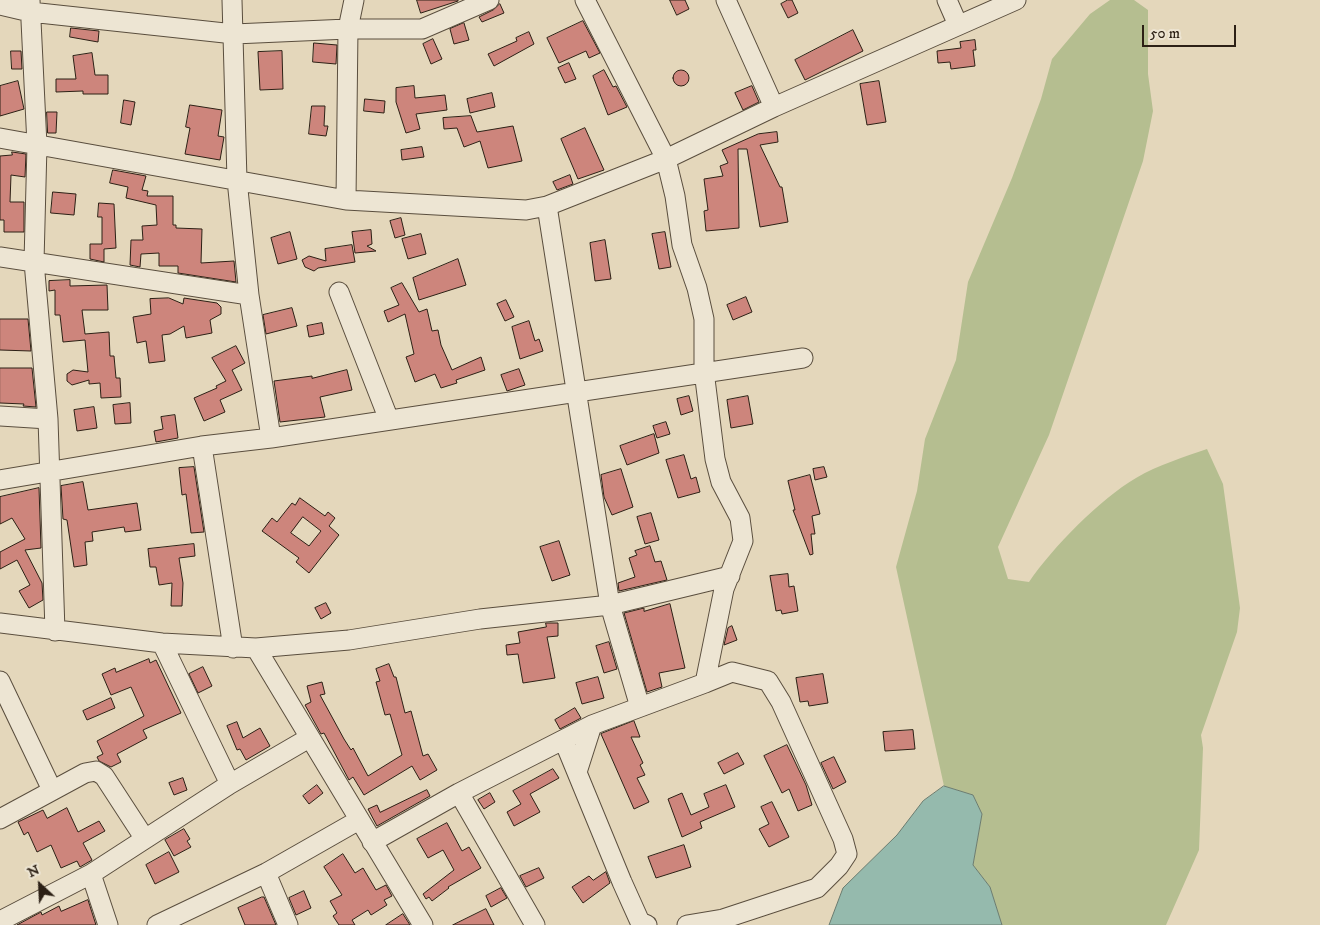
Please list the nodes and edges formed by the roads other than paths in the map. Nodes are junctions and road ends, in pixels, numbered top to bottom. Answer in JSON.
{"nodes":[{"id":1,"x":232,"y":0,"type":"edge"},
{"id":2,"x":354,"y":0,"type":"edge"},
{"id":3,"x":489,"y":0,"type":"edge"},
{"id":4,"x":585,"y":0,"type":"edge"},
{"id":5,"x":726,"y":0,"type":"edge"},
{"id":6,"x":947,"y":0,"type":"edge"},
{"id":7,"x":1016,"y":0,"type":"edge"},
{"id":8,"x":0,"y":5,"type":"edge"},
{"id":9,"x":30,"y":6,"type":"edge"},
{"id":10,"x":958,"y":25,"type":"junction"},
{"id":11,"x":348,"y":29,"type":"junction"},
{"id":12,"x":234,"y":34,"type":"junction"},
{"id":13,"x":774,"y":107,"type":"junction"},
{"id":14,"x":0,"y":138,"type":"edge"},
{"id":15,"x":38,"y":145,"type":"junction"},
{"id":16,"x":666,"y":158,"type":"junction"},
{"id":17,"x":237,"y":180,"type":"junction"},
{"id":18,"x":346,"y":200,"type":"junction"},
{"id":19,"x":547,"y":206,"type":"junction"},
{"id":20,"x":0,"y":257,"type":"edge"},
{"id":21,"x":34,"y":262,"type":"junction"},
{"id":22,"x":339,"y":292,"type":"dead end"},
{"id":23,"x":249,"y":295,"type":"junction"},
{"id":24,"x":803,"y":358,"type":"dead end"},
{"id":25,"x":704,"y":371,"type":"junction"},
{"id":26,"x":578,"y":392,"type":"junction"},
{"id":27,"x":0,"y":416,"type":"edge"},
{"id":28,"x":48,"y":419,"type":"junction"},
{"id":29,"x":389,"y":420,"type":"junction"},
{"id":30,"x":271,"y":438,"type":"junction"},
{"id":31,"x":202,"y":446,"type":"junction"},
{"id":32,"x":49,"y":473,"type":"junction"},
{"id":33,"x":0,"y":480,"type":"edge"},
{"id":34,"x":730,"y":576,"type":"junction"},
{"id":35,"x":610,"y":604,"type":"junction"},
{"id":36,"x":0,"y":623,"type":"edge"},
{"id":37,"x":55,"y":631,"type":"junction"},
{"id":38,"x":162,"y":643,"type":"junction"},
{"id":39,"x":233,"y":648,"type":"junction"},
{"id":40,"x":256,"y":648,"type":"junction"},
{"id":41,"x":0,"y":681,"type":"edge"},
{"id":42,"x":704,"y":683,"type":"junction"},
{"id":43,"x":640,"y":707,"type":"junction"},
{"id":44,"x":592,"y":725,"type":"junction"},
{"id":45,"x":309,"y":738,"type":"junction"},
{"id":46,"x":564,"y":741,"type":"junction"},
{"id":47,"x":577,"y":772,"type":"junction"},
{"id":48,"x":230,"y":784,"type":"junction"},
{"id":49,"x":52,"y":790,"type":"junction"},
{"id":50,"x":459,"y":793,"type":"junction"},
{"id":51,"x":0,"y":819,"type":"edge"},
{"id":52,"x":359,"y":820,"type":"junction"},
{"id":53,"x":145,"y":839,"type":"junction"},
{"id":54,"x":372,"y":842,"type":"junction"},
{"id":55,"x":266,"y":873,"type":"junction"},
{"id":56,"x":91,"y":874,"type":"junction"},
{"id":57,"x":0,"y":921,"type":"edge"},
{"id":58,"x":640,"y":924,"type":"edge"},
{"id":59,"x":108,"y":925,"type":"edge"},
{"id":60,"x":157,"y":925,"type":"edge"},
{"id":61,"x":288,"y":925,"type":"edge"},
{"id":62,"x":423,"y":925,"type":"edge"},
{"id":63,"x":535,"y":925,"type":"edge"},
{"id":64,"x":687,"y":925,"type":"edge"}],
"edges":[{"from":1,"to":12,"type":"street"},
{"from":2,"to":11,"type":"street"},
{"from":3,"to":11,"type":"street"},
{"from":4,"to":16,"type":"street"},
{"from":5,"to":13,"type":"street"},
{"from":6,"to":10,"type":"street"},
{"from":7,"to":10,"type":"street"},
{"from":8,"to":9,"type":"street"},
{"from":9,"to":12,"type":"street"},
{"from":9,"to":15,"type":"street"},
{"from":10,"to":13,"type":"street"},
{"from":11,"to":12,"type":"street"},
{"from":11,"to":18,"type":"street"},
{"from":12,"to":17,"type":"street"},
{"from":13,"to":16,"type":"street"},
{"from":14,"to":15,"type":"street"},
{"from":15,"to":17,"type":"street"},
{"from":15,"to":21,"type":"street"},
{"from":16,"to":19,"type":"street"},
{"from":16,"to":25,"type":"street"},
{"from":17,"to":18,"type":"street"},
{"from":17,"to":23,"type":"street"},
{"from":18,"to":19,"type":"street"},
{"from":19,"to":26,"type":"street"},
{"from":20,"to":21,"type":"street"},
{"from":21,"to":23,"type":"street"},
{"from":21,"to":28,"type":"street"},
{"from":22,"to":29,"type":"street"},
{"from":23,"to":30,"type":"street"},
{"from":24,"to":25,"type":"street"},
{"from":25,"to":26,"type":"street"},
{"from":25,"to":34,"type":"street"},
{"from":26,"to":29,"type":"street"},
{"from":26,"to":35,"type":"street"},
{"from":27,"to":28,"type":"street"},
{"from":28,"to":32,"type":"street"},
{"from":29,"to":30,"type":"street"},
{"from":30,"to":31,"type":"street"},
{"from":31,"to":32,"type":"street"},
{"from":31,"to":39,"type":"street"},
{"from":32,"to":33,"type":"street"},
{"from":32,"to":37,"type":"street"},
{"from":34,"to":35,"type":"street"},
{"from":34,"to":42,"type":"street"},
{"from":35,"to":40,"type":"street"},
{"from":35,"to":43,"type":"street"},
{"from":36,"to":37,"type":"street"},
{"from":37,"to":38,"type":"street"},
{"from":38,"to":39,"type":"street"},
{"from":38,"to":48,"type":"street"},
{"from":39,"to":40,"type":"street"},
{"from":40,"to":45,"type":"street"},
{"from":41,"to":49,"type":"street"},
{"from":42,"to":43,"type":"street"},
{"from":42,"to":64,"type":"street"},
{"from":43,"to":44,"type":"street"},
{"from":44,"to":46,"type":"street"},
{"from":44,"to":47,"type":"street"},
{"from":45,"to":48,"type":"street"},
{"from":45,"to":52,"type":"street"},
{"from":46,"to":47,"type":"street"},
{"from":46,"to":50,"type":"street"},
{"from":47,"to":58,"type":"street"},
{"from":48,"to":53,"type":"street"},
{"from":49,"to":51,"type":"street"},
{"from":49,"to":53,"type":"street"},
{"from":50,"to":54,"type":"street"},
{"from":50,"to":63,"type":"street"},
{"from":52,"to":54,"type":"street"},
{"from":52,"to":55,"type":"street"},
{"from":53,"to":56,"type":"street"},
{"from":54,"to":62,"type":"street"},
{"from":55,"to":60,"type":"street"},
{"from":55,"to":61,"type":"street"},
{"from":56,"to":57,"type":"street"},
{"from":56,"to":59,"type":"street"}]}
